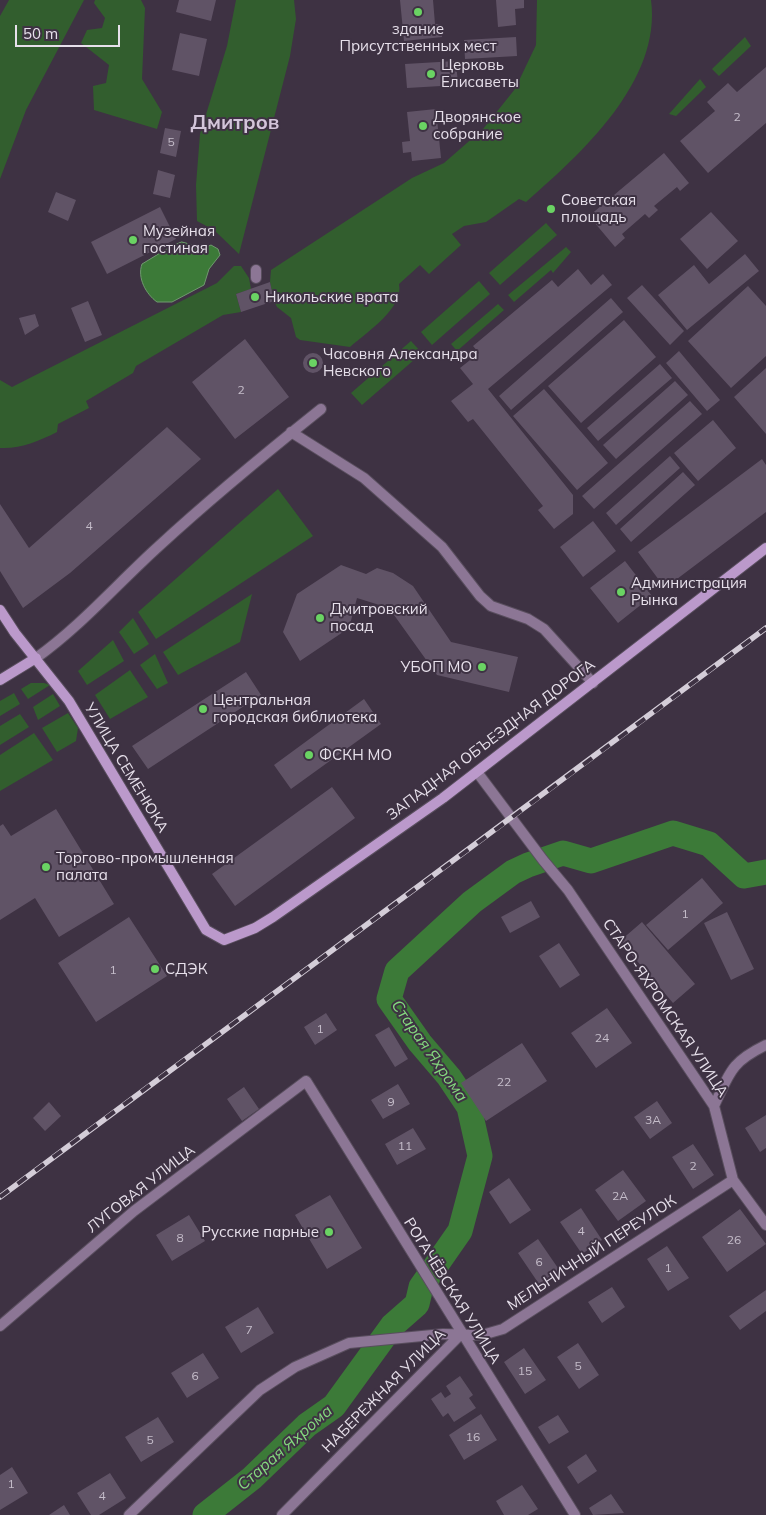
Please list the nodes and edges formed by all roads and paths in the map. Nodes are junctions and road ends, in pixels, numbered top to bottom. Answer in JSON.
{"nodes":[{"id":1,"x":321,"y":409,"type":"dead end"},
{"id":2,"x":291,"y":432,"type":"junction"},
{"id":3,"x":766,"y":548,"type":"edge"},
{"id":4,"x":0,"y":610,"type":"edge"},
{"id":5,"x":36,"y":658,"type":"junction"},
{"id":6,"x":0,"y":680,"type":"edge"},
{"id":7,"x":593,"y":683,"type":"junction"},
{"id":8,"x":477,"y":772,"type":"junction"},
{"id":9,"x":224,"y":940,"type":"joint"},
{"id":10,"x":766,"y":1044,"type":"edge"},
{"id":11,"x":306,"y":1081,"type":"joint"},
{"id":12,"x":714,"y":1106,"type":"junction"},
{"id":13,"x":733,"y":1180,"type":"junction"},
{"id":14,"x":766,"y":1225,"type":"edge"},
{"id":15,"x":0,"y":1326,"type":"edge"},
{"id":16,"x":461,"y":1334,"type":"junction"},
{"id":17,"x":129,"y":1515,"type":"edge"},
{"id":18,"x":282,"y":1515,"type":"edge"},
{"id":19,"x":575,"y":1515,"type":"edge"}],
"edges":[{"from":1,"to":2,"type":"street"},
{"from":2,"to":5,"type":"street"},
{"from":2,"to":7,"type":"street"},
{"from":3,"to":7,"type":"main road","name":"ЗАПАДНАЯ ОБЪЕЗДНАЯ ДОРОГА"},
{"from":4,"to":5,"type":"main road","name":"УЛИЦА СЕМЕНЮКА"},
{"from":5,"to":6,"type":"main road"},
{"from":5,"to":9,"type":"main road","name":"УЛИЦА СЕМЕНЮКА"},
{"from":7,"to":8,"type":"main road","name":"ЗАПАДНАЯ ОБЪЕЗДНАЯ ДОРОГА"},
{"from":8,"to":9,"type":"main road","name":"ЗАПАДНАЯ ОБЪЕЗДНАЯ ДОРОГА"},
{"from":8,"to":12,"type":"street","name":"СТАРО-ЯХРОМСКАЯ УЛИЦА"},
{"from":10,"to":12,"type":"street"},
{"from":11,"to":15,"type":"street","name":"ЛУГОВАЯ УЛИЦА"},
{"from":11,"to":16,"type":"street","name":"РОГАЧЁВСКАЯ УЛИЦА"},
{"from":12,"to":13,"type":"street","name":"СТАРО-ЯХРОМСКАЯ УЛИЦА"},
{"from":13,"to":14,"type":"street","name":"СТАРО-ЯХРОМСКАЯ УЛИЦА"},
{"from":13,"to":16,"type":"street","name":"МЕЛЬНИЧНЫЙ ПЕРЕУЛОК"},
{"from":16,"to":17,"type":"street","name":"НАБЕРЕЖНАЯ УЛИЦА"},
{"from":16,"to":18,"type":"street","name":"НАБЕРЕЖНАЯ УЛИЦА"},
{"from":16,"to":19,"type":"street","name":"РОГАЧЁВСКАЯ УЛИЦА"}]}
